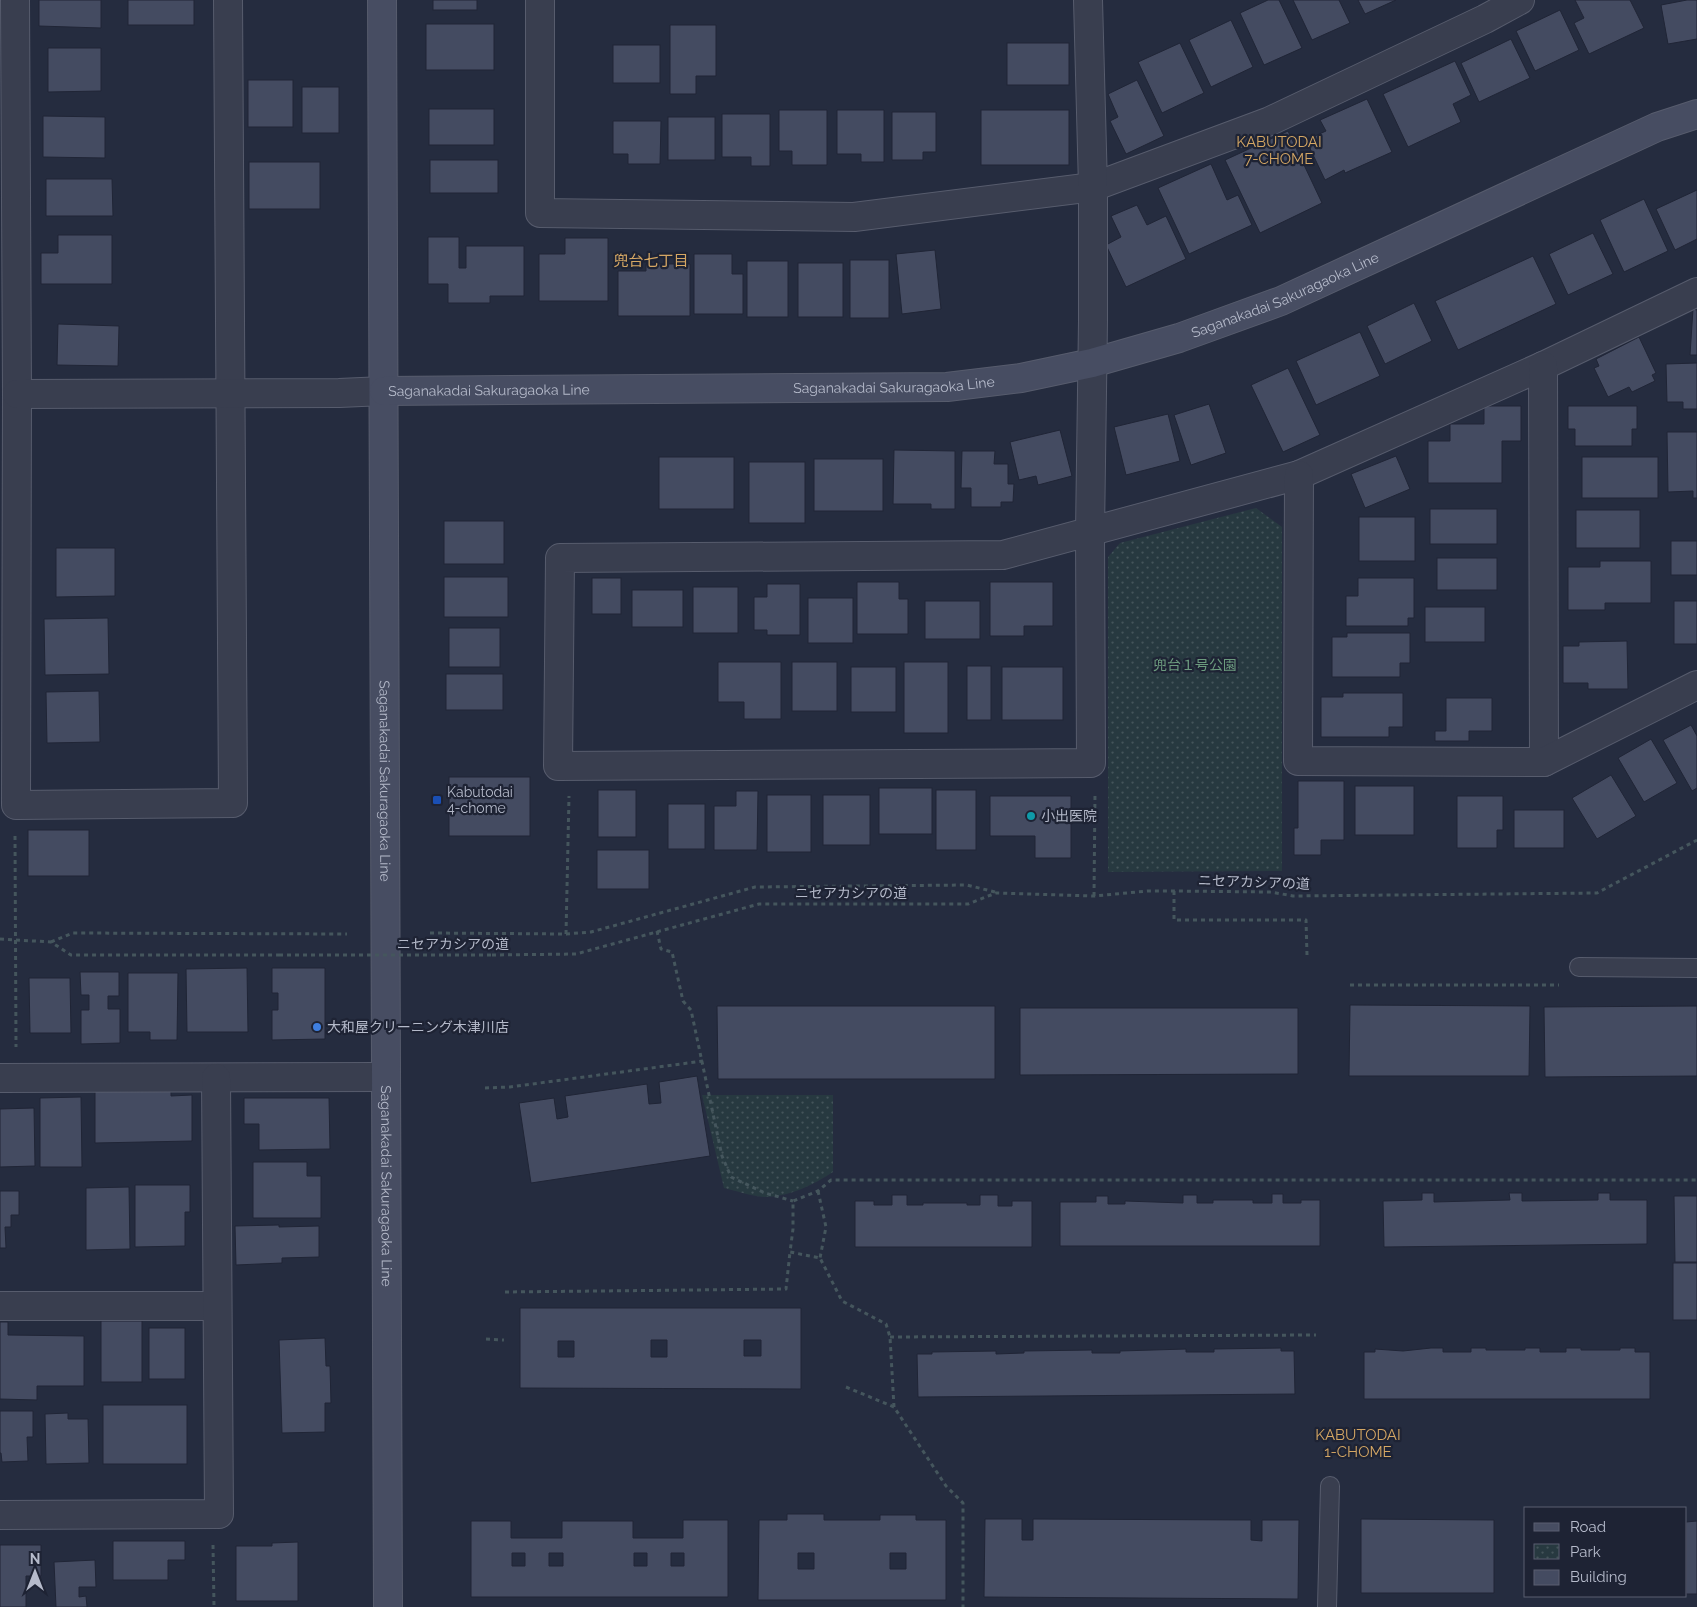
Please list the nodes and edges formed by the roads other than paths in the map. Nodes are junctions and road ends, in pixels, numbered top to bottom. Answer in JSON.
{"nodes":[{"id":1,"x":14,"y":0,"type":"edge"},
{"id":2,"x":228,"y":0,"type":"edge"},
{"id":3,"x":382,"y":0,"type":"edge"},
{"id":4,"x":540,"y":0,"type":"edge"},
{"id":5,"x":1088,"y":0,"type":"edge"},
{"id":6,"x":1520,"y":0,"type":"edge"},
{"id":7,"x":1697,"y":114,"type":"edge"},
{"id":8,"x":1093,"y":187,"type":"junction"},
{"id":9,"x":1697,"y":292,"type":"edge"},
{"id":10,"x":1092,"y":362,"type":"junction"},
{"id":11,"x":1543,"y":366,"type":"junction"},
{"id":12,"x":384,"y":391,"type":"junction"},
{"id":13,"x":230,"y":393,"type":"junction"},
{"id":14,"x":17,"y":394,"type":"junction"},
{"id":15,"x":1299,"y":475,"type":"junction"},
{"id":16,"x":1090,"y":532,"type":"junction"},
{"id":17,"x":1697,"y":685,"type":"edge"},
{"id":18,"x":1544,"y":762,"type":"junction"},
{"id":19,"x":1578,"y":967,"type":"dead end"},
{"id":20,"x":1697,"y":968,"type":"edge"},
{"id":21,"x":385,"y":1077,"type":"junction"},
{"id":22,"x":7,"y":1078,"type":"edge"},
{"id":23,"x":216,"y":1078,"type":"junction"},
{"id":24,"x":0,"y":1306,"type":"edge"},
{"id":25,"x":216,"y":1306,"type":"junction"},
{"id":26,"x":1330,"y":1486,"type":"dead end"},
{"id":27,"x":0,"y":1515,"type":"edge"},
{"id":28,"x":388,"y":1607,"type":"edge"},
{"id":29,"x":1327,"y":1607,"type":"edge"}],
"edges":[{"from":1,"to":14,"type":"street"},
{"from":2,"to":13,"type":"street"},
{"from":3,"to":12,"type":"main road"},
{"from":4,"to":8,"type":"street"},
{"from":5,"to":8,"type":"street"},
{"from":6,"to":8,"type":"street"},
{"from":7,"to":10,"type":"main road","name":"Saganakadai Sakuragaoka Line"},
{"from":8,"to":10,"type":"street"},
{"from":9,"to":11,"type":"street"},
{"from":10,"to":12,"type":"main road","name":"Saganakadai Sakuragaoka Line"},
{"from":10,"to":16,"type":"street"},
{"from":11,"to":15,"type":"street"},
{"from":11,"to":18,"type":"street"},
{"from":12,"to":13,"type":"street"},
{"from":12,"to":21,"type":"main road","name":"Saganakadai Sakuragaoka Line"},
{"from":13,"to":14,"type":"street"},
{"from":13,"to":14,"type":"street"},
{"from":15,"to":16,"type":"street"},
{"from":15,"to":18,"type":"street"},
{"from":16,"to":16,"type":"street"},
{"from":17,"to":18,"type":"street"},
{"from":19,"to":20,"type":"lane"},
{"from":21,"to":23,"type":"street"},
{"from":21,"to":28,"type":"main road","name":"Saganakadai Sakuragaoka Line"},
{"from":22,"to":23,"type":"street"},
{"from":23,"to":25,"type":"street"},
{"from":24,"to":25,"type":"street"},
{"from":25,"to":27,"type":"street"},
{"from":26,"to":29,"type":"lane"}]}
